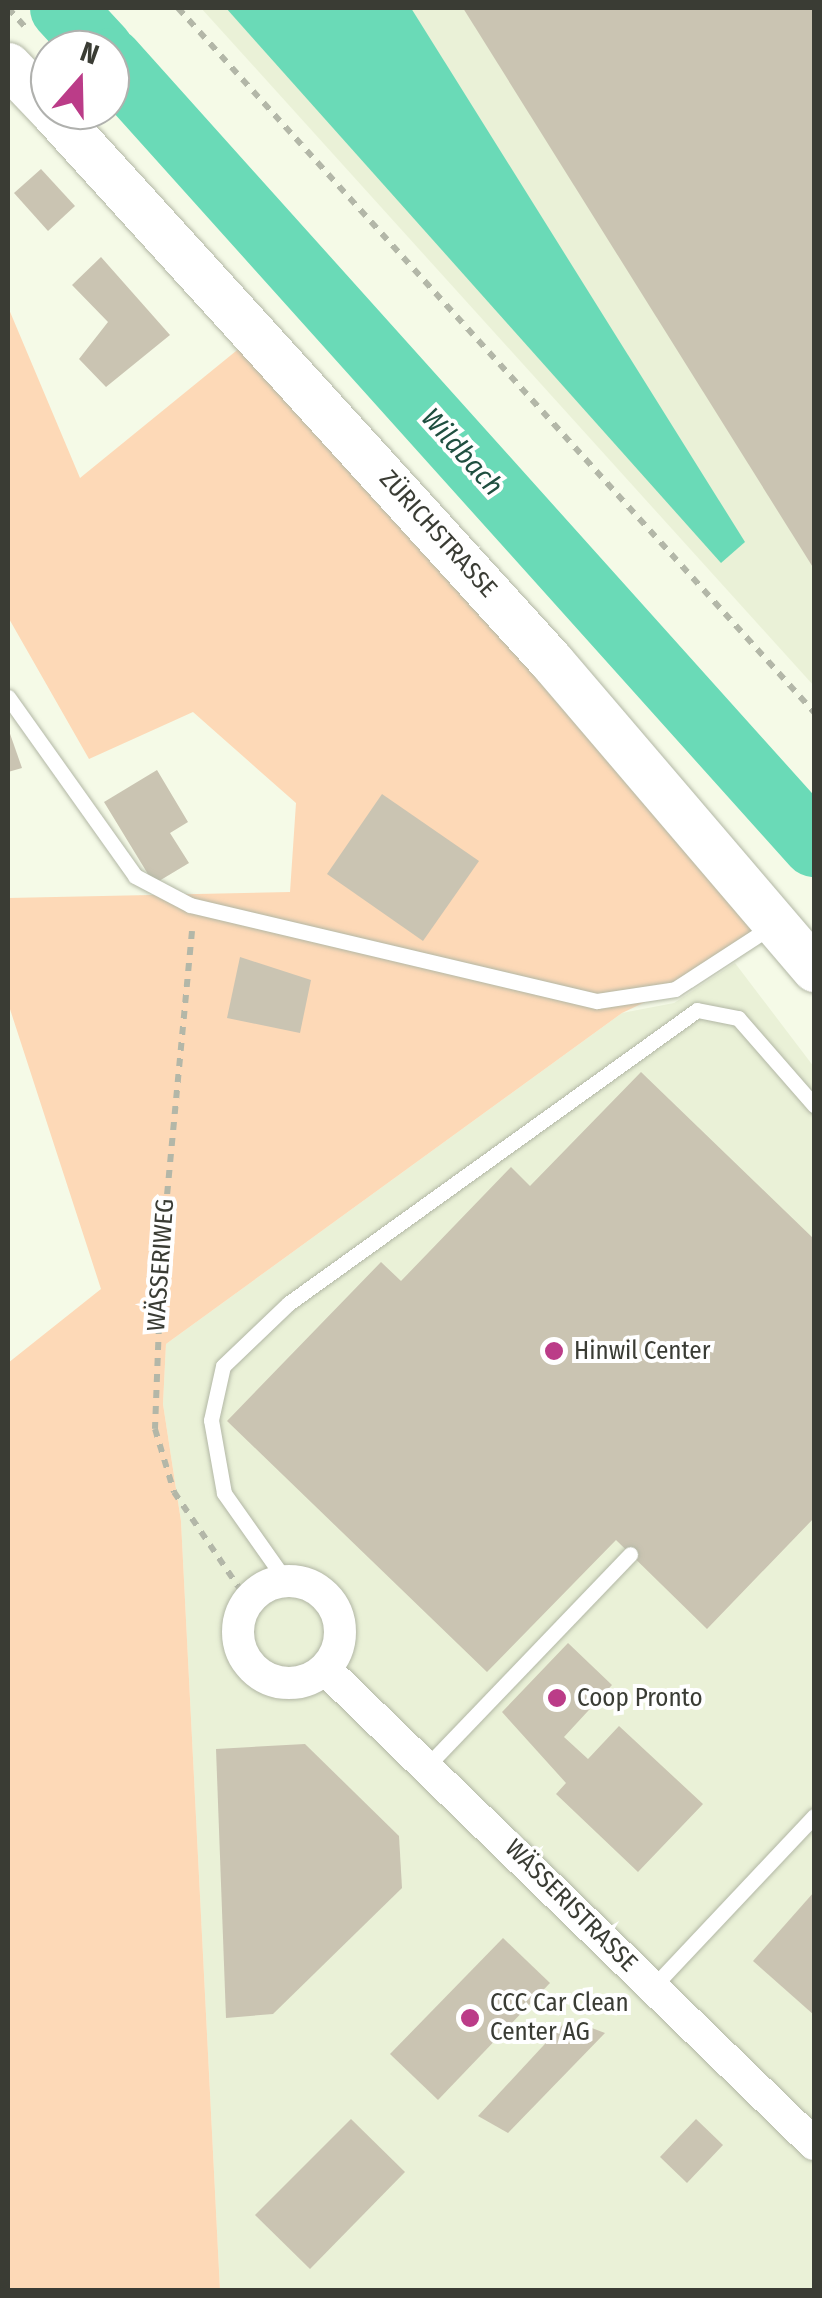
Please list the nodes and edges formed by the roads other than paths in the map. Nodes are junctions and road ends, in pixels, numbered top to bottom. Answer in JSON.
{"nodes":[{"id":1,"x":8,"y":65,"type":"edge"},
{"id":2,"x":30,"y":89,"type":"edge"},
{"id":3,"x":68,"y":130,"type":"edge"},
{"id":4,"x":8,"y":697,"type":"edge"},
{"id":5,"x":774,"y":924,"type":"junction"},
{"id":6,"x":814,"y":968,"type":"edge"},
{"id":7,"x":814,"y":1105,"type":"edge"},
{"id":8,"x":630,"y":1554,"type":"dead end"},
{"id":9,"x":286,"y":1581,"type":"junction"},
{"id":10,"x":326,"y":1669,"type":"junction"},
{"id":11,"x":428,"y":1765,"type":"junction"},
{"id":12,"x":814,"y":1816,"type":"edge"},
{"id":13,"x":653,"y":1987,"type":"junction"},
{"id":14,"x":814,"y":2144,"type":"edge"}],
"edges":[{"from":1,"to":2,"type":"main road","name":"ZÜRICHSTRASSE"},
{"from":3,"to":5,"type":"main road","name":"ZÜRICHSTRASSE"},
{"from":4,"to":5,"type":"lane"},
{"from":5,"to":6,"type":"main road","name":"ZÜRICHSTRASSE"},
{"from":7,"to":9,"type":"lane"},
{"from":8,"to":11,"type":"lane"},
{"from":9,"to":10,"type":"street"},
{"from":9,"to":10,"type":"street"},
{"from":10,"to":11,"type":"street","name":"WÄSSERISTRASSE"},
{"from":11,"to":13,"type":"street","name":"WÄSSERISTRASSE"},
{"from":12,"to":13,"type":"lane"},
{"from":13,"to":14,"type":"street","name":"WÄSSERISTRASSE"}]}
